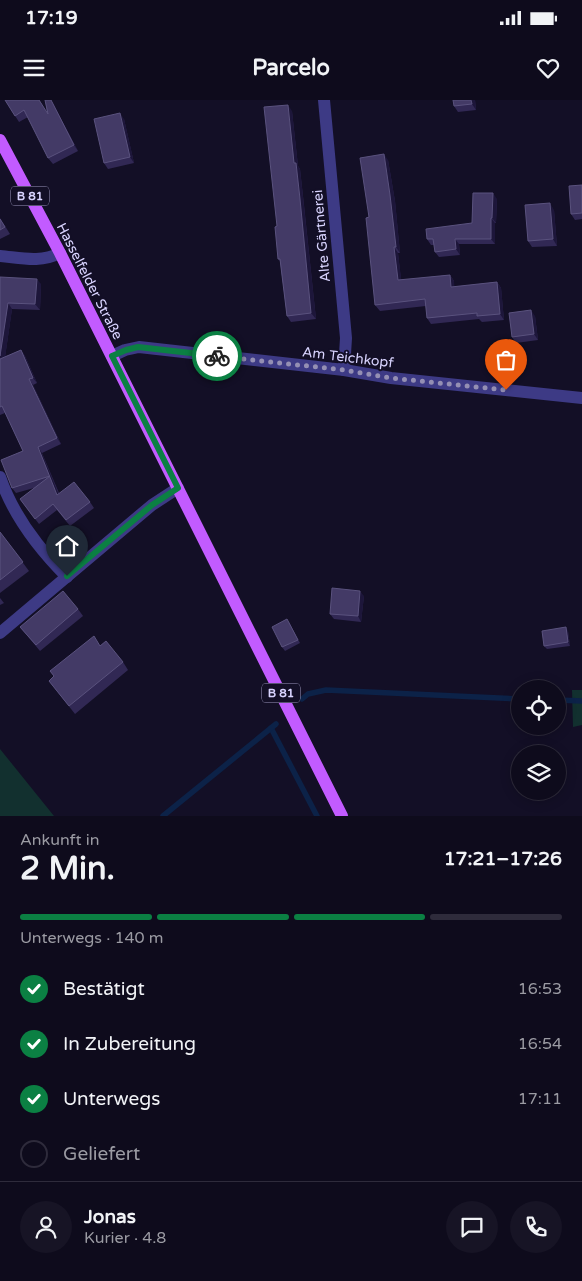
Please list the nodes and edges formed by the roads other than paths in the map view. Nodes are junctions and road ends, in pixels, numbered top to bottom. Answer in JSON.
{"nodes":[{"id":1,"x":324,"y":100,"type":"edge"},
{"id":2,"x":0,"y":140,"type":"edge"},
{"id":3,"x":60,"y":253,"type":"junction"},
{"id":4,"x":0,"y":256,"type":"edge"},
{"id":5,"x":112,"y":356,"type":"junction"},
{"id":6,"x":344,"y":370,"type":"junction"},
{"id":7,"x":582,"y":398,"type":"edge"},
{"id":8,"x":0,"y":478,"type":"edge"},
{"id":9,"x":178,"y":488,"type":"junction"},
{"id":10,"x":67,"y":576,"type":"junction"},
{"id":11,"x":0,"y":634,"type":"edge"},
{"id":12,"x":342,"y":816,"type":"edge"}],
"edges":[{"from":1,"to":6,"type":"street","name":"Alte Gärtnerei"},
{"from":2,"to":3,"type":"main road","name":"Hasselfelder Straße","number":"B 81"},
{"from":3,"to":4,"type":"street"},
{"from":3,"to":5,"type":"main road","name":"Hasselfelder Straße","number":"B 81"},
{"from":5,"to":6,"type":"street","name":"Am Teichkopf"},
{"from":5,"to":9,"type":"main road","name":"Hasselfelder Straße","number":"B 81"},
{"from":6,"to":7,"type":"street","name":"Am Teichkopf"},
{"from":8,"to":10,"type":"street"},
{"from":9,"to":10,"type":"street"},
{"from":9,"to":12,"type":"main road","name":"Hasselfelder Straße","number":"B 81"},
{"from":10,"to":11,"type":"street"}]}
